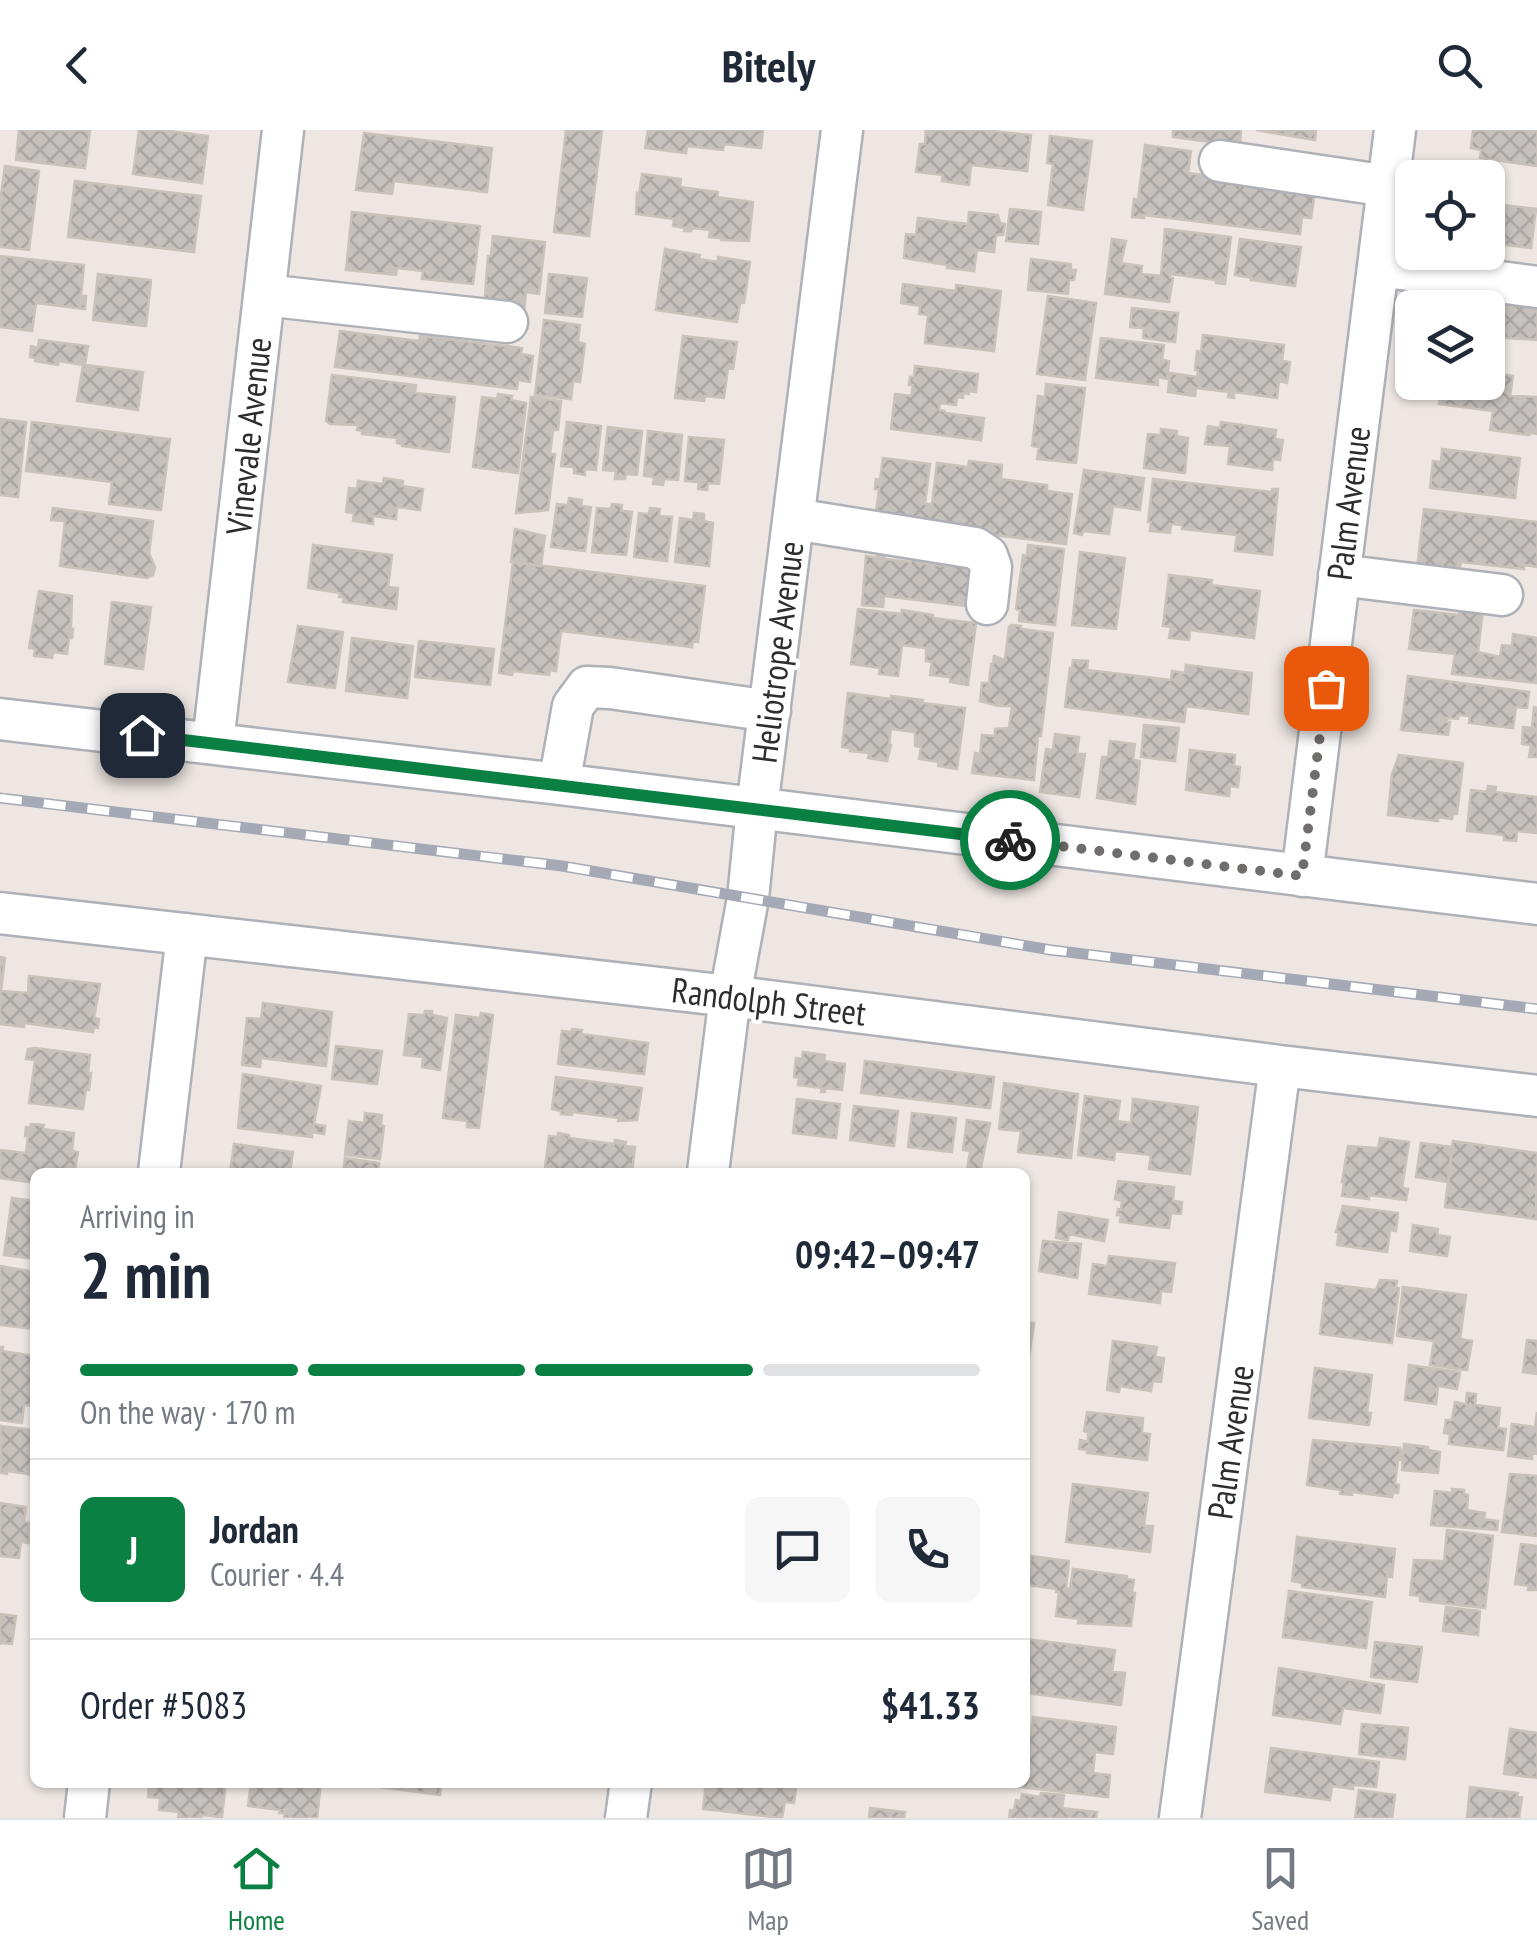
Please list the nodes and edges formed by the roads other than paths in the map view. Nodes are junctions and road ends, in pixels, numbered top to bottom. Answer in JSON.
{"nodes":[{"id":1,"x":283,"y":130,"type":"edge"},
{"id":2,"x":842,"y":130,"type":"edge"},
{"id":3,"x":1395,"y":130,"type":"edge"},
{"id":4,"x":1220,"y":160,"type":"dead end"},
{"id":5,"x":1388,"y":186,"type":"junction"},
{"id":6,"x":1378,"y":266,"type":"junction"},
{"id":7,"x":1537,"y":286,"type":"edge"},
{"id":8,"x":264,"y":295,"type":"junction"},
{"id":9,"x":507,"y":322,"type":"dead end"},
{"id":10,"x":794,"y":519,"type":"junction"},
{"id":11,"x":1340,"y":575,"type":"junction"},
{"id":12,"x":1502,"y":595,"type":"dead end"},
{"id":13,"x":987,"y":604,"type":"dead end"},
{"id":14,"x":770,"y":711,"type":"junction"},
{"id":15,"x":0,"y":719,"type":"edge"},
{"id":16,"x":214,"y":743,"type":"junction"},
{"id":17,"x":560,"y":784,"type":"junction"},
{"id":18,"x":757,"y":808,"type":"junction"},
{"id":19,"x":1302,"y":876,"type":"junction"},
{"id":20,"x":1537,"y":904,"type":"edge"},
{"id":21,"x":0,"y":913,"type":"edge"},
{"id":22,"x":187,"y":934,"type":"junction"},
{"id":23,"x":730,"y":996,"type":"junction"},
{"id":24,"x":1280,"y":1066,"type":"junction"},
{"id":25,"x":1537,"y":1096,"type":"edge"},
{"id":26,"x":159,"y":1168,"type":"edge"},
{"id":27,"x":708,"y":1168,"type":"edge"},
{"id":28,"x":88,"y":1788,"type":"edge"},
{"id":29,"x":630,"y":1788,"type":"edge"},
{"id":30,"x":85,"y":1818,"type":"edge"},
{"id":31,"x":626,"y":1818,"type":"edge"},
{"id":32,"x":1180,"y":1818,"type":"edge"}],
"edges":[{"from":1,"to":8,"type":"street","name":"Vinevale Avenue"},
{"from":2,"to":10,"type":"street","name":"Heliotrope Avenue"},
{"from":3,"to":5,"type":"street","name":"Palm Avenue"},
{"from":4,"to":5,"type":"street"},
{"from":5,"to":6,"type":"street","name":"Palm Avenue"},
{"from":6,"to":7,"type":"street"},
{"from":6,"to":11,"type":"street","name":"Palm Avenue"},
{"from":8,"to":9,"type":"street"},
{"from":8,"to":16,"type":"street","name":"Vinevale Avenue"},
{"from":10,"to":13,"type":"street"},
{"from":10,"to":14,"type":"street","name":"Heliotrope Avenue"},
{"from":11,"to":12,"type":"street"},
{"from":11,"to":19,"type":"street","name":"Palm Avenue"},
{"from":14,"to":17,"type":"street"},
{"from":14,"to":18,"type":"street","name":"Heliotrope Avenue"},
{"from":15,"to":16,"type":"street"},
{"from":16,"to":17,"type":"street"},
{"from":17,"to":18,"type":"street"},
{"from":18,"to":19,"type":"street"},
{"from":18,"to":23,"type":"street","name":"Heliotrope Avenue"},
{"from":19,"to":20,"type":"street"},
{"from":21,"to":22,"type":"street","name":"Randolph Street"},
{"from":22,"to":23,"type":"street","name":"Randolph Street"},
{"from":22,"to":26,"type":"street"},
{"from":23,"to":24,"type":"street","name":"Randolph Street"},
{"from":23,"to":27,"type":"street","name":"Heliotrope Avenue"},
{"from":24,"to":25,"type":"street","name":"Randolph Street"},
{"from":24,"to":32,"type":"street","name":"Palm Avenue"},
{"from":28,"to":30,"type":"street"},
{"from":29,"to":31,"type":"street"}]}
